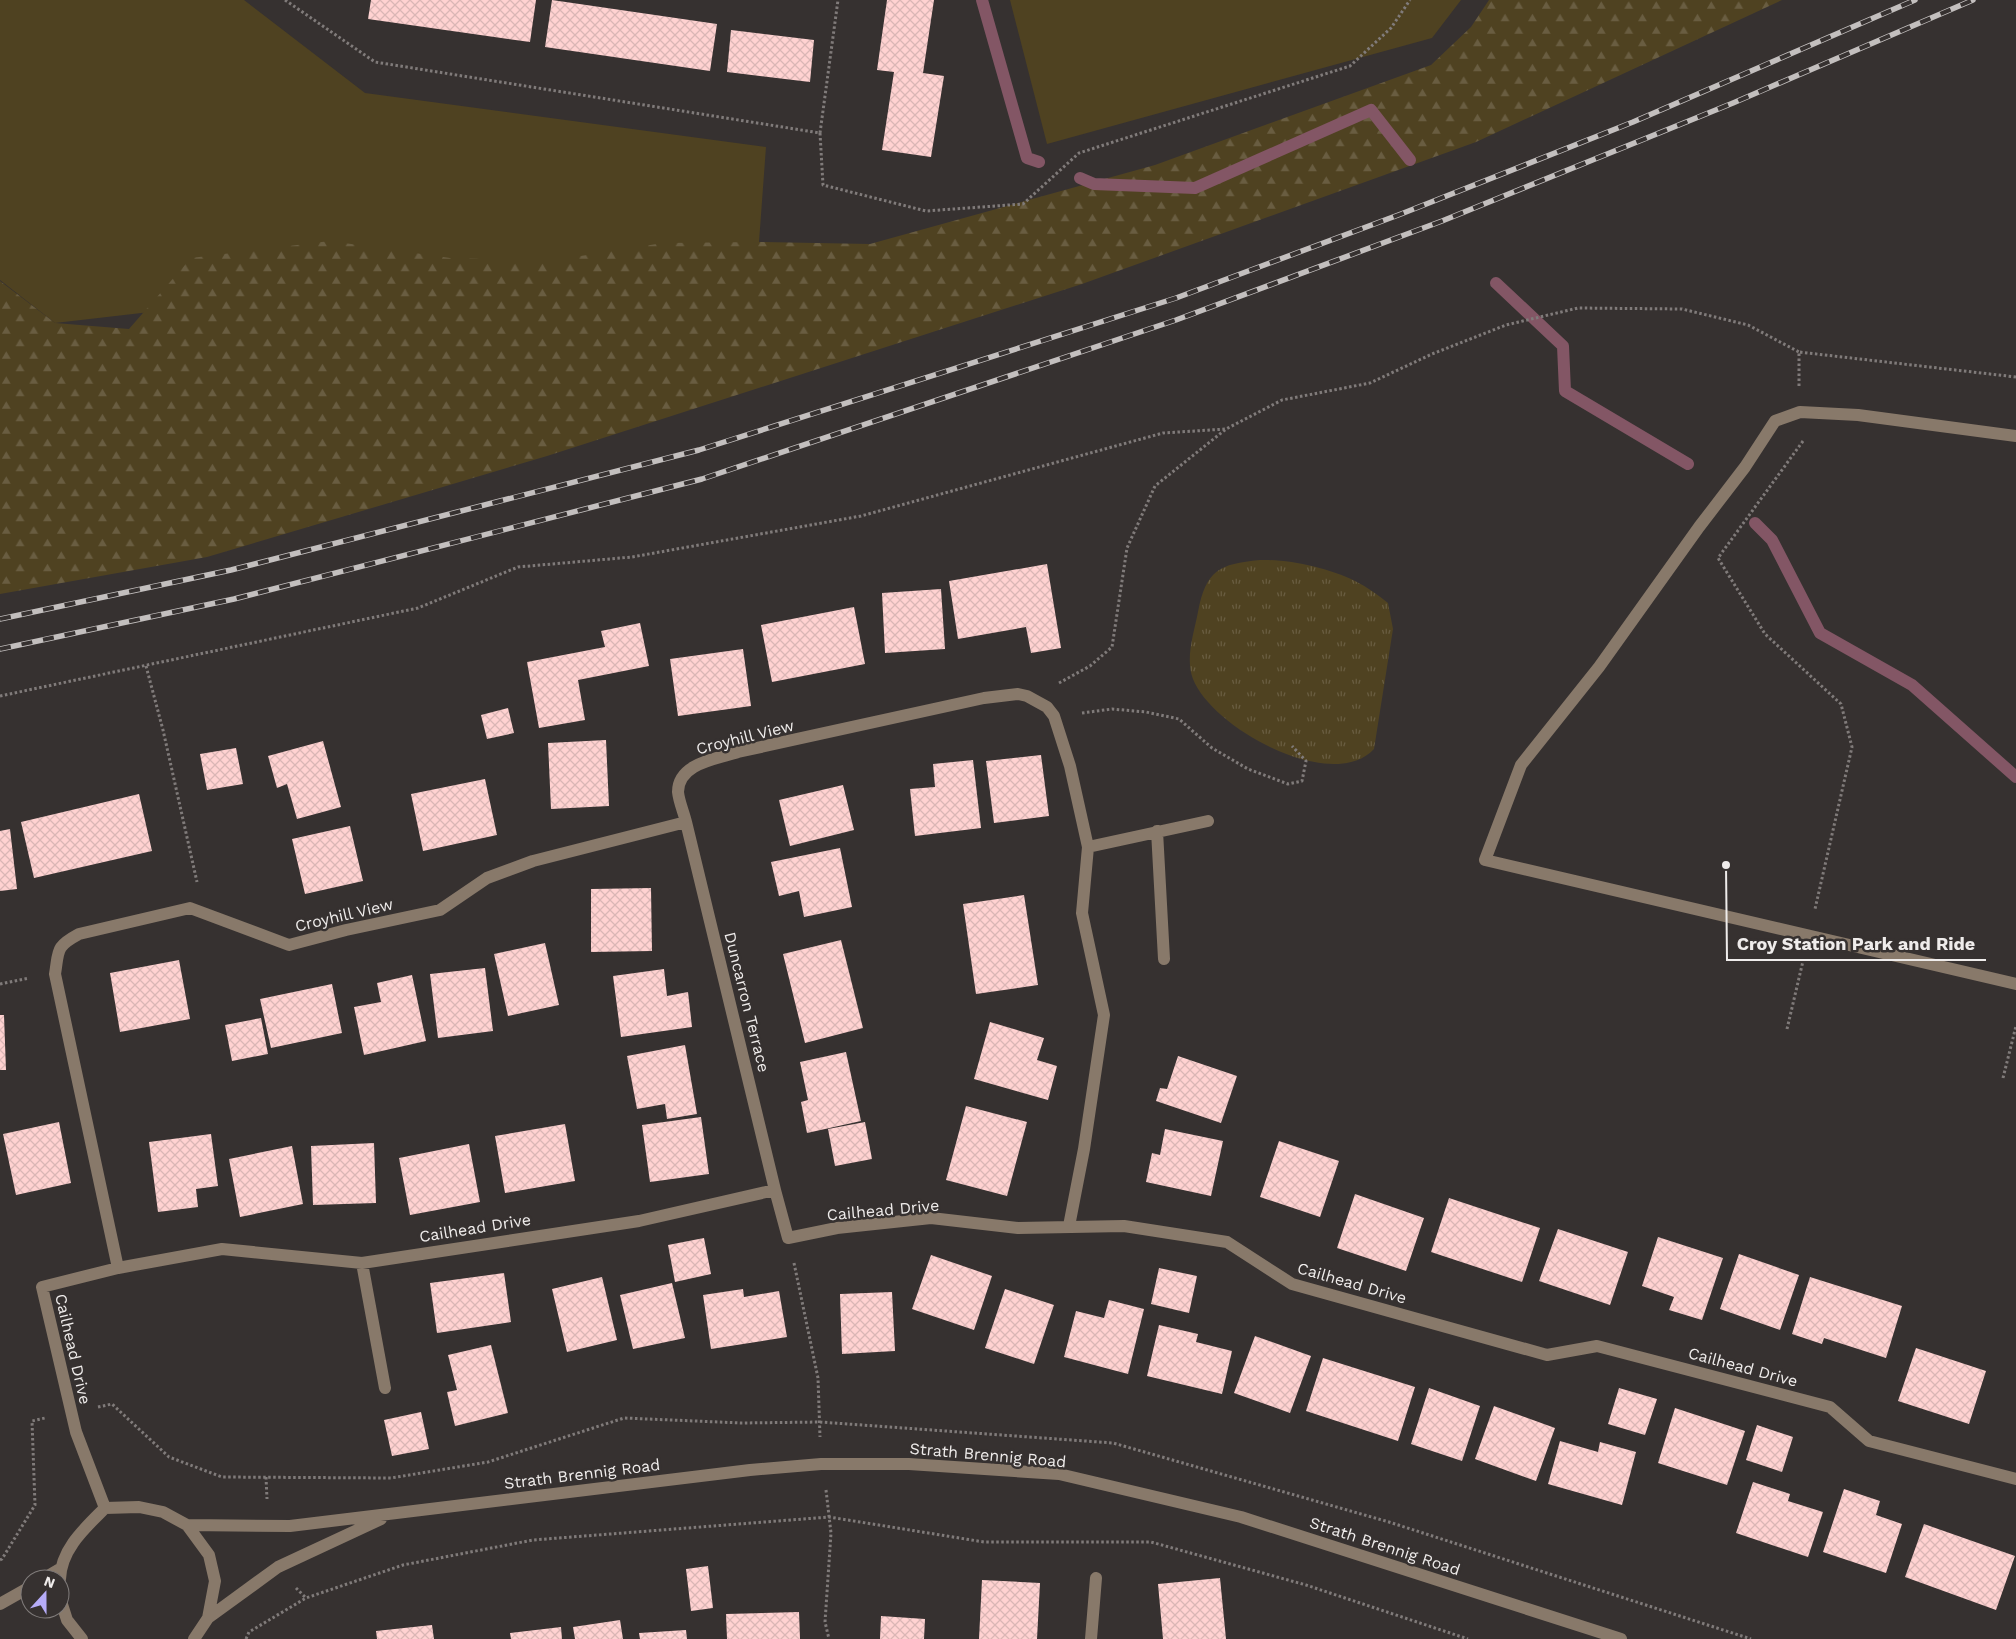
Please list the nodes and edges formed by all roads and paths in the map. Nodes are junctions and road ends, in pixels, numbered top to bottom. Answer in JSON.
{"nodes":[{"id":1,"x":285,"y":0,"type":"edge"},
{"id":2,"x":838,"y":0,"type":"edge"},
{"id":3,"x":1410,"y":0,"type":"edge"},
{"id":4,"x":820,"y":133,"type":"junction"},
{"id":5,"x":1799,"y":352,"type":"junction"},
{"id":6,"x":2016,"y":377,"type":"edge"},
{"id":7,"x":1800,"y":412,"type":"junction"},
{"id":8,"x":1226,"y":429,"type":"junction"},
{"id":9,"x":2016,"y":436,"type":"edge"},
{"id":10,"x":146,"y":666,"type":"junction"},
{"id":11,"x":0,"y":696,"type":"edge"},
{"id":12,"x":1037,"y":700,"type":"junction"},
{"id":13,"x":1054,"y":716,"type":"junction"},
{"id":14,"x":1292,"y":746,"type":"dead end"},
{"id":15,"x":686,"y":822,"type":"junction"},
{"id":16,"x":1208,"y":822,"type":"dead end"},
{"id":17,"x":1157,"y":831,"type":"junction"},
{"id":18,"x":1088,"y":847,"type":"junction"},
{"id":19,"x":204,"y":912,"type":"junction"},
{"id":20,"x":1809,"y":936,"type":"junction"},
{"id":21,"x":1164,"y":960,"type":"dead end"},
{"id":22,"x":2016,"y":984,"type":"edge"},
{"id":23,"x":2016,"y":1026,"type":"edge"},
{"id":24,"x":1787,"y":1029,"type":"dead end"},
{"id":25,"x":2003,"y":1078,"type":"dead end"},
{"id":26,"x":775,"y":1190,"type":"junction"},
{"id":27,"x":1069,"y":1226,"type":"junction"},
{"id":28,"x":788,"y":1238,"type":"junction"},
{"id":29,"x":362,"y":1263,"type":"junction"},
{"id":30,"x":118,"y":1268,"type":"junction"},
{"id":31,"x":385,"y":1388,"type":"dead end"},
{"id":32,"x":822,"y":1464,"type":"junction"},
{"id":33,"x":2016,"y":1480,"type":"edge"},
{"id":34,"x":105,"y":1508,"type":"junction"},
{"id":35,"x":392,"y":1514,"type":"junction"},
{"id":36,"x":829,"y":1517,"type":"junction"},
{"id":37,"x":187,"y":1525,"type":"junction"},
{"id":38,"x":62,"y":1569,"type":"edge"},
{"id":39,"x":1096,"y":1578,"type":"dead end"},
{"id":40,"x":20,"y":1593,"type":"edge"},
{"id":41,"x":0,"y":1604,"type":"edge"},
{"id":42,"x":208,"y":1618,"type":"junction"},
{"id":43,"x":67,"y":1619,"type":"edge"},
{"id":44,"x":82,"y":1639,"type":"edge"},
{"id":45,"x":194,"y":1639,"type":"edge"},
{"id":46,"x":246,"y":1639,"type":"edge"},
{"id":47,"x":829,"y":1639,"type":"edge"},
{"id":48,"x":1091,"y":1639,"type":"edge"},
{"id":49,"x":1468,"y":1639,"type":"edge"},
{"id":50,"x":1621,"y":1639,"type":"edge"}],
"edges":[{"from":1,"to":4,"type":"path"},
{"from":2,"to":4,"type":"path"},
{"from":3,"to":4,"type":"path"},
{"from":5,"to":6,"type":"path"},
{"from":5,"to":7,"type":"path"},
{"from":5,"to":8,"type":"path"},
{"from":7,"to":9,"type":"street"},
{"from":7,"to":20,"type":"path"},
{"from":7,"to":20,"type":"street"},
{"from":8,"to":10,"type":"path"},
{"from":8,"to":12,"type":"path"},
{"from":10,"to":11,"type":"path"},
{"from":10,"to":19,"type":"path"},
{"from":12,"to":13,"type":"street"},
{"from":12,"to":15,"type":"street","name":"Croyhill View"},
{"from":13,"to":14,"type":"path"},
{"from":13,"to":18,"type":"street"},
{"from":15,"to":19,"type":"street","name":"Croyhill View"},
{"from":15,"to":26,"type":"street","name":"Duncarron Terrace"},
{"from":16,"to":17,"type":"street"},
{"from":17,"to":18,"type":"street"},
{"from":17,"to":21,"type":"street"},
{"from":18,"to":27,"type":"street"},
{"from":19,"to":30,"type":"street","name":"Croyhill View"},
{"from":20,"to":22,"type":"street"},
{"from":20,"to":24,"type":"path"},
{"from":23,"to":25,"type":"path"},
{"from":26,"to":28,"type":"street"},
{"from":26,"to":29,"type":"street","name":"Cailhead Drive"},
{"from":27,"to":28,"type":"street","name":"Cailhead Drive"},
{"from":27,"to":33,"type":"street","name":"Cailhead Drive"},
{"from":28,"to":32,"type":"path"},
{"from":29,"to":30,"type":"street","name":"Cailhead Drive"},
{"from":29,"to":31,"type":"street"},
{"from":30,"to":34,"type":"street","name":"Cailhead Drive"},
{"from":32,"to":35,"type":"street","name":"Strath Brennig Road"},
{"from":32,"to":36,"type":"path"},
{"from":32,"to":50,"type":"street","name":"Strath Brennig Road"},
{"from":34,"to":37,"type":"street","name":"Strath Brennig Road"},
{"from":34,"to":38,"type":"street"},
{"from":35,"to":37,"type":"street","name":"Strath Brennig Road"},
{"from":35,"to":42,"type":"street","name":"Strath Brennig Road"},
{"from":36,"to":46,"type":"path"},
{"from":36,"to":47,"type":"path"},
{"from":36,"to":49,"type":"path"},
{"from":37,"to":42,"type":"street","name":"Strath Brennig Road"},
{"from":39,"to":48,"type":"street"},
{"from":40,"to":41,"type":"street"},
{"from":42,"to":45,"type":"street","name":"Strath Brennig Road"},
{"from":43,"to":44,"type":"street"}]}
